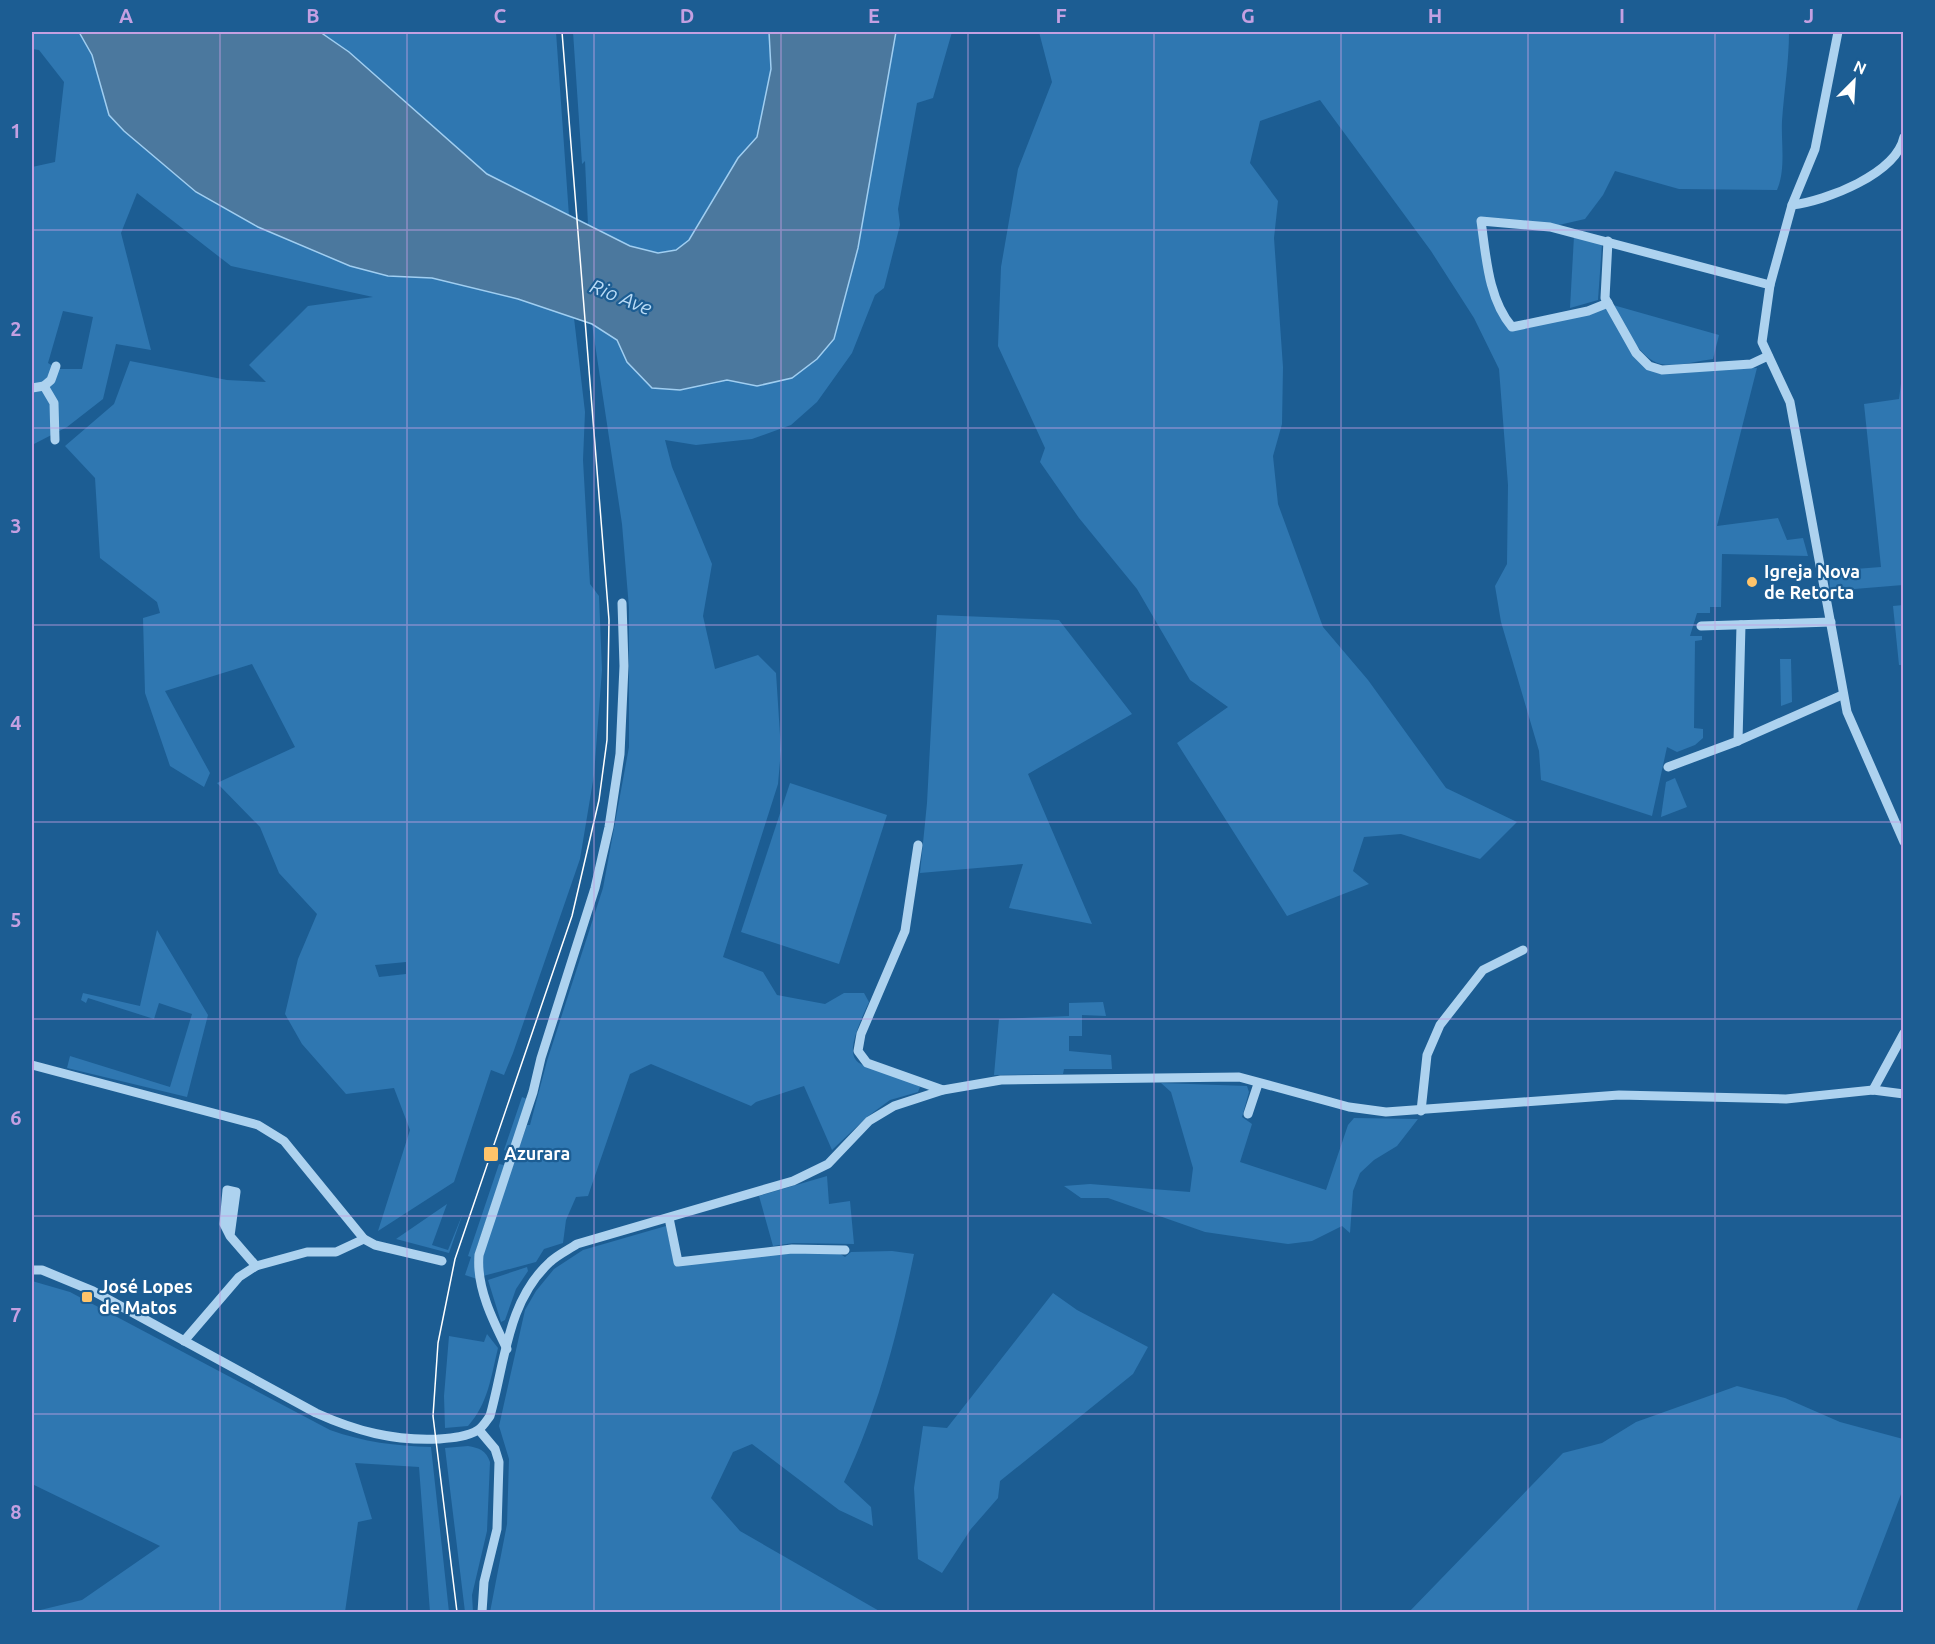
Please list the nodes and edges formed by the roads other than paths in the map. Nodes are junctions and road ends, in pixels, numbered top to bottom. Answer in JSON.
{"nodes":[{"id":1,"x":1838,"y":32,"type":"edge"},
{"id":2,"x":1904,"y":137,"type":"edge"},
{"id":3,"x":1792,"y":206,"type":"junction"},
{"id":4,"x":1608,"y":241,"type":"junction"},
{"id":5,"x":1770,"y":285,"type":"junction"},
{"id":6,"x":1608,"y":303,"type":"junction"},
{"id":7,"x":1768,"y":356,"type":"junction"},
{"id":8,"x":56,"y":366,"type":"dead end"},
{"id":9,"x":44,"y":386,"type":"junction"},
{"id":10,"x":32,"y":388,"type":"edge"},
{"id":11,"x":55,"y":440,"type":"dead end"},
{"id":12,"x":622,"y":603,"type":"dead end"},
{"id":13,"x":1831,"y":622,"type":"junction"},
{"id":14,"x":1741,"y":625,"type":"junction"},
{"id":15,"x":1701,"y":626,"type":"dead end"},
{"id":16,"x":1842,"y":695,"type":"junction"},
{"id":17,"x":1738,"y":741,"type":"junction"},
{"id":18,"x":1668,"y":767,"type":"dead end"},
{"id":19,"x":1904,"y":842,"type":"edge"},
{"id":20,"x":918,"y":845,"type":"dead end"},
{"id":21,"x":1523,"y":950,"type":"dead end"},
{"id":22,"x":1904,"y":1033,"type":"edge"},
{"id":23,"x":32,"y":1065,"type":"edge"},
{"id":24,"x":1258,"y":1084,"type":"junction"},
{"id":25,"x":943,"y":1090,"type":"junction"},
{"id":26,"x":1873,"y":1090,"type":"junction"},
{"id":27,"x":1904,"y":1094,"type":"edge"},
{"id":28,"x":1421,"y":1111,"type":"junction"},
{"id":29,"x":1248,"y":1114,"type":"dead end"},
{"id":30,"x":669,"y":1218,"type":"junction"},
{"id":31,"x":230,"y":1236,"type":"dead end"},
{"id":32,"x":364,"y":1239,"type":"junction"},
{"id":33,"x":845,"y":1250,"type":"dead end"},
{"id":34,"x":442,"y":1261,"type":"dead end"},
{"id":35,"x":256,"y":1266,"type":"junction"},
{"id":36,"x":32,"y":1270,"type":"edge"},
{"id":37,"x":184,"y":1341,"type":"junction"},
{"id":38,"x":507,"y":1349,"type":"junction"},
{"id":39,"x":479,"y":1430,"type":"junction"},
{"id":40,"x":482,"y":1612,"type":"edge"}],
"edges":[{"from":1,"to":3,"type":"street"},
{"from":2,"to":3,"type":"street"},
{"from":3,"to":5,"type":"street"},
{"from":4,"to":5,"type":"street"},
{"from":4,"to":6,"type":"street"},
{"from":4,"to":6,"type":"street"},
{"from":5,"to":7,"type":"street"},
{"from":6,"to":7,"type":"street"},
{"from":7,"to":13,"type":"street"},
{"from":8,"to":9,"type":"street"},
{"from":9,"to":10,"type":"street"},
{"from":9,"to":11,"type":"street"},
{"from":12,"to":38,"type":"street"},
{"from":13,"to":14,"type":"street"},
{"from":13,"to":16,"type":"street"},
{"from":14,"to":15,"type":"street"},
{"from":14,"to":17,"type":"street"},
{"from":16,"to":17,"type":"street"},
{"from":16,"to":19,"type":"street"},
{"from":17,"to":18,"type":"street"},
{"from":20,"to":25,"type":"street"},
{"from":21,"to":28,"type":"street"},
{"from":22,"to":26,"type":"street"},
{"from":23,"to":32,"type":"street"},
{"from":24,"to":25,"type":"street"},
{"from":24,"to":28,"type":"street"},
{"from":24,"to":29,"type":"street"},
{"from":25,"to":30,"type":"street"},
{"from":26,"to":27,"type":"street"},
{"from":26,"to":28,"type":"street"},
{"from":30,"to":33,"type":"street"},
{"from":30,"to":38,"type":"street"},
{"from":31,"to":35,"type":"street"},
{"from":32,"to":34,"type":"street"},
{"from":32,"to":35,"type":"street"},
{"from":35,"to":37,"type":"street"},
{"from":36,"to":37,"type":"street"},
{"from":37,"to":39,"type":"street"},
{"from":38,"to":39,"type":"street"},
{"from":39,"to":40,"type":"street"}]}
